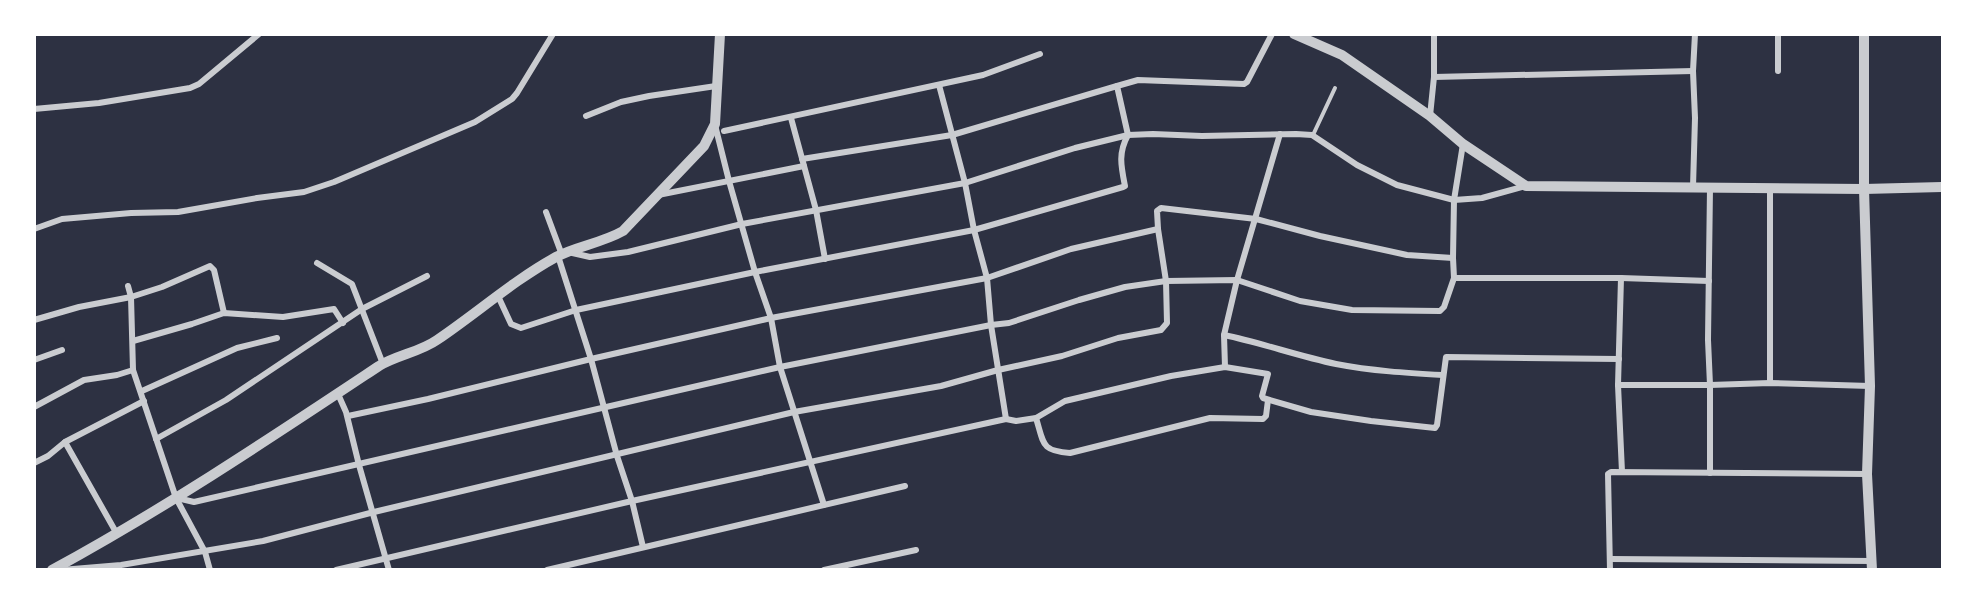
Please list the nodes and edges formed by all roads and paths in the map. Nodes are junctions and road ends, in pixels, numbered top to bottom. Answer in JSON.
{"nodes":[{"id":1,"x":258,"y":34,"type":"edge"},
{"id":2,"x":552,"y":34,"type":"edge"},
{"id":3,"x":720,"y":34,"type":"edge"},
{"id":4,"x":1272,"y":34,"type":"edge"},
{"id":5,"x":1294,"y":34,"type":"edge"},
{"id":6,"x":1434,"y":34,"type":"edge"},
{"id":7,"x":1695,"y":34,"type":"edge"},
{"id":8,"x":1778,"y":34,"type":"edge"},
{"id":9,"x":1864,"y":34,"type":"edge"},
{"id":10,"x":1040,"y":54,"type":"dead end"},
{"id":11,"x":1693,"y":71,"type":"junction"},
{"id":12,"x":1778,"y":71,"type":"dead end"},
{"id":13,"x":1434,"y":77,"type":"junction"},
{"id":14,"x":939,"y":85,"type":"junction"},
{"id":15,"x":716,"y":86,"type":"junction"},
{"id":16,"x":1117,"y":86,"type":"junction"},
{"id":17,"x":1335,"y":88,"type":"dead end"},
{"id":18,"x":34,"y":109,"type":"edge"},
{"id":19,"x":586,"y":116,"type":"dead end"},
{"id":20,"x":1430,"y":116,"type":"junction"},
{"id":21,"x":791,"y":118,"type":"junction"},
{"id":22,"x":719,"y":128,"type":"junction"},
{"id":23,"x":1280,"y":134,"type":"junction"},
{"id":24,"x":952,"y":135,"type":"junction"},
{"id":25,"x":1128,"y":135,"type":"junction"},
{"id":26,"x":1312,"y":135,"type":"junction"},
{"id":27,"x":1463,"y":144,"type":"junction"},
{"id":28,"x":803,"y":162,"type":"junction"},
{"id":29,"x":729,"y":181,"type":"junction"},
{"id":30,"x":965,"y":183,"type":"junction"},
{"id":31,"x":1526,"y":186,"type":"junction"},
{"id":32,"x":1693,"y":187,"type":"junction"},
{"id":33,"x":1942,"y":187,"type":"edge"},
{"id":34,"x":1710,"y":188,"type":"junction"},
{"id":35,"x":1770,"y":188,"type":"junction"},
{"id":36,"x":1864,"y":189,"type":"junction"},
{"id":37,"x":656,"y":196,"type":"junction"},
{"id":38,"x":1454,"y":200,"type":"junction"},
{"id":39,"x":816,"y":210,"type":"junction"},
{"id":40,"x":546,"y":212,"type":"dead end"},
{"id":41,"x":1256,"y":219,"type":"junction"},
{"id":42,"x":742,"y":224,"type":"junction"},
{"id":43,"x":34,"y":229,"type":"edge"},
{"id":44,"x":1158,"y":229,"type":"junction"},
{"id":45,"x":974,"y":230,"type":"junction"},
{"id":46,"x":562,"y":254,"type":"junction"},
{"id":47,"x":1453,"y":258,"type":"junction"},
{"id":48,"x":825,"y":259,"type":"junction"},
{"id":49,"x":317,"y":263,"type":"dead end"},
{"id":50,"x":755,"y":272,"type":"junction"},
{"id":51,"x":427,"y":276,"type":"dead end"},
{"id":52,"x":987,"y":278,"type":"junction"},
{"id":53,"x":1454,"y":278,"type":"junction"},
{"id":54,"x":1621,"y":278,"type":"junction"},
{"id":55,"x":1237,"y":280,"type":"junction"},
{"id":56,"x":1166,"y":281,"type":"junction"},
{"id":57,"x":1709,"y":281,"type":"junction"},
{"id":58,"x":128,"y":286,"type":"dead end"},
{"id":59,"x":498,"y":296,"type":"junction"},
{"id":60,"x":131,"y":297,"type":"junction"},
{"id":61,"x":362,"y":309,"type":"junction"},
{"id":62,"x":576,"y":310,"type":"junction"},
{"id":63,"x":224,"y":313,"type":"junction"},
{"id":64,"x":771,"y":318,"type":"junction"},
{"id":65,"x":34,"y":320,"type":"edge"},
{"id":66,"x":343,"y":323,"type":"junction"},
{"id":67,"x":991,"y":325,"type":"junction"},
{"id":68,"x":1224,"y":335,"type":"junction"},
{"id":69,"x":277,"y":338,"type":"dead end"},
{"id":70,"x":134,"y":341,"type":"junction"},
{"id":71,"x":62,"y":350,"type":"dead end"},
{"id":72,"x":591,"y":359,"type":"junction"},
{"id":73,"x":1619,"y":359,"type":"junction"},
{"id":74,"x":34,"y":360,"type":"edge"},
{"id":75,"x":383,"y":364,"type":"junction"},
{"id":76,"x":780,"y":367,"type":"junction"},
{"id":77,"x":1225,"y":367,"type":"junction"},
{"id":78,"x":998,"y":369,"type":"junction"},
{"id":79,"x":134,"y":370,"type":"junction"},
{"id":80,"x":1443,"y":375,"type":"junction"},
{"id":81,"x":1770,"y":383,"type":"junction"},
{"id":82,"x":1618,"y":385,"type":"junction"},
{"id":83,"x":1710,"y":385,"type":"junction"},
{"id":84,"x":1870,"y":386,"type":"junction"},
{"id":85,"x":141,"y":391,"type":"junction"},
{"id":86,"x":338,"y":394,"type":"junction"},
{"id":87,"x":1265,"y":398,"type":"junction"},
{"id":88,"x":144,"y":401,"type":"junction"},
{"id":89,"x":34,"y":407,"type":"edge"},
{"id":90,"x":604,"y":408,"type":"junction"},
{"id":91,"x":794,"y":412,"type":"junction"},
{"id":92,"x":348,"y":416,"type":"junction"},
{"id":93,"x":1036,"y":418,"type":"junction"},
{"id":94,"x":1006,"y":419,"type":"junction"},
{"id":95,"x":156,"y":439,"type":"junction"},
{"id":96,"x":65,"y":442,"type":"junction"},
{"id":97,"x":617,"y":456,"type":"junction"},
{"id":98,"x":810,"y":462,"type":"junction"},
{"id":99,"x":34,"y":463,"type":"edge"},
{"id":100,"x":359,"y":465,"type":"junction"},
{"id":101,"x":1622,"y":472,"type":"junction"},
{"id":102,"x":1710,"y":473,"type":"junction"},
{"id":103,"x":1867,"y":474,"type":"junction"},
{"id":104,"x":905,"y":486,"type":"dead end"},
{"id":105,"x":176,"y":498,"type":"junction"},
{"id":106,"x":632,"y":501,"type":"junction"},
{"id":107,"x":824,"y":505,"type":"junction"},
{"id":108,"x":374,"y":512,"type":"junction"},
{"id":109,"x":117,"y":534,"type":"junction"},
{"id":110,"x":643,"y":547,"type":"junction"},
{"id":111,"x":916,"y":550,"type":"dead end"},
{"id":112,"x":205,"y":552,"type":"junction"},
{"id":113,"x":385,"y":557,"type":"junction"},
{"id":114,"x":1610,"y":559,"type":"junction"},
{"id":115,"x":1872,"y":565,"type":"edge"},
{"id":116,"x":52,"y":570,"type":"edge"},
{"id":117,"x":61,"y":570,"type":"edge"},
{"id":118,"x":210,"y":570,"type":"edge"},
{"id":119,"x":336,"y":570,"type":"edge"},
{"id":120,"x":389,"y":570,"type":"edge"},
{"id":121,"x":547,"y":570,"type":"edge"},
{"id":122,"x":824,"y":570,"type":"edge"},
{"id":123,"x":1610,"y":570,"type":"edge"}],
"edges":[{"from":1,"to":18,"type":"street"},
{"from":2,"to":43,"type":"street"},
{"from":3,"to":15,"type":"street"},
{"from":4,"to":16,"type":"street"},
{"from":5,"to":20,"type":"street"},
{"from":6,"to":13,"type":"street"},
{"from":7,"to":11,"type":"street"},
{"from":8,"to":12,"type":"street"},
{"from":9,"to":36,"type":"street"},
{"from":10,"to":14,"type":"street"},
{"from":11,"to":13,"type":"street"},
{"from":11,"to":32,"type":"street"},
{"from":13,"to":20,"type":"street"},
{"from":14,"to":21,"type":"street"},
{"from":14,"to":24,"type":"street"},
{"from":15,"to":19,"type":"street"},
{"from":15,"to":22,"type":"street"},
{"from":16,"to":24,"type":"street"},
{"from":16,"to":25,"type":"street"},
{"from":17,"to":26,"type":"lane"},
{"from":20,"to":27,"type":"street"},
{"from":21,"to":22,"type":"street"},
{"from":21,"to":28,"type":"street"},
{"from":22,"to":29,"type":"street"},
{"from":22,"to":37,"type":"street"},
{"from":23,"to":25,"type":"street"},
{"from":23,"to":26,"type":"street"},
{"from":23,"to":41,"type":"street"},
{"from":24,"to":28,"type":"street"},
{"from":24,"to":30,"type":"street"},
{"from":25,"to":30,"type":"street"},
{"from":25,"to":45,"type":"street"},
{"from":26,"to":38,"type":"street"},
{"from":27,"to":31,"type":"street"},
{"from":27,"to":38,"type":"street"},
{"from":28,"to":29,"type":"street"},
{"from":28,"to":39,"type":"street"},
{"from":29,"to":37,"type":"street"},
{"from":29,"to":42,"type":"street"},
{"from":30,"to":39,"type":"street"},
{"from":30,"to":45,"type":"street"},
{"from":31,"to":32,"type":"street"},
{"from":31,"to":38,"type":"street"},
{"from":32,"to":34,"type":"street"},
{"from":33,"to":36,"type":"street"},
{"from":34,"to":35,"type":"street"},
{"from":34,"to":57,"type":"street"},
{"from":35,"to":36,"type":"street"},
{"from":35,"to":81,"type":"street"},
{"from":36,"to":84,"type":"street"},
{"from":37,"to":46,"type":"street"},
{"from":38,"to":47,"type":"street"},
{"from":39,"to":42,"type":"street"},
{"from":39,"to":48,"type":"street"},
{"from":40,"to":46,"type":"street"},
{"from":41,"to":44,"type":"street"},
{"from":41,"to":47,"type":"street"},
{"from":41,"to":55,"type":"street"},
{"from":42,"to":46,"type":"street"},
{"from":42,"to":50,"type":"street"},
{"from":44,"to":52,"type":"street"},
{"from":44,"to":56,"type":"street"},
{"from":45,"to":48,"type":"street"},
{"from":45,"to":52,"type":"street"},
{"from":46,"to":59,"type":"street"},
{"from":46,"to":62,"type":"street"},
{"from":47,"to":53,"type":"street"},
{"from":48,"to":50,"type":"street"},
{"from":49,"to":61,"type":"street"},
{"from":50,"to":62,"type":"street"},
{"from":50,"to":64,"type":"street"},
{"from":51,"to":61,"type":"street"},
{"from":52,"to":64,"type":"street"},
{"from":52,"to":67,"type":"street"},
{"from":53,"to":54,"type":"street"},
{"from":53,"to":55,"type":"street"},
{"from":54,"to":57,"type":"street"},
{"from":54,"to":73,"type":"street"},
{"from":55,"to":56,"type":"street"},
{"from":55,"to":68,"type":"street"},
{"from":56,"to":67,"type":"street"},
{"from":56,"to":78,"type":"street"},
{"from":57,"to":83,"type":"street"},
{"from":58,"to":60,"type":"street"},
{"from":59,"to":62,"type":"street"},
{"from":59,"to":75,"type":"street"},
{"from":60,"to":63,"type":"street"},
{"from":60,"to":65,"type":"street"},
{"from":60,"to":70,"type":"street"},
{"from":61,"to":66,"type":"street"},
{"from":61,"to":75,"type":"street"},
{"from":62,"to":72,"type":"street"},
{"from":63,"to":66,"type":"street"},
{"from":63,"to":70,"type":"street"},
{"from":64,"to":72,"type":"street"},
{"from":64,"to":76,"type":"street"},
{"from":66,"to":95,"type":"street"},
{"from":67,"to":76,"type":"street"},
{"from":67,"to":78,"type":"street"},
{"from":68,"to":77,"type":"street"},
{"from":68,"to":80,"type":"street"},
{"from":69,"to":85,"type":"street"},
{"from":70,"to":79,"type":"street"},
{"from":71,"to":74,"type":"street"},
{"from":72,"to":90,"type":"street"},
{"from":72,"to":92,"type":"street"},
{"from":73,"to":80,"type":"street"},
{"from":73,"to":82,"type":"street"},
{"from":75,"to":86,"type":"street"},
{"from":76,"to":90,"type":"street"},
{"from":76,"to":91,"type":"street"},
{"from":77,"to":87,"type":"street"},
{"from":77,"to":93,"type":"street"},
{"from":78,"to":91,"type":"street"},
{"from":78,"to":94,"type":"street"},
{"from":79,"to":85,"type":"street"},
{"from":79,"to":89,"type":"street"},
{"from":80,"to":87,"type":"street"},
{"from":81,"to":83,"type":"street"},
{"from":81,"to":84,"type":"street"},
{"from":82,"to":83,"type":"street"},
{"from":82,"to":101,"type":"street"},
{"from":83,"to":102,"type":"street"},
{"from":84,"to":103,"type":"street"},
{"from":85,"to":88,"type":"street"},
{"from":86,"to":92,"type":"street"},
{"from":86,"to":105,"type":"street"},
{"from":87,"to":93,"type":"street"},
{"from":88,"to":95,"type":"street"},
{"from":88,"to":96,"type":"street"},
{"from":90,"to":97,"type":"street"},
{"from":90,"to":100,"type":"street"},
{"from":91,"to":97,"type":"street"},
{"from":91,"to":98,"type":"street"},
{"from":92,"to":100,"type":"street"},
{"from":93,"to":94,"type":"street"},
{"from":94,"to":98,"type":"street"},
{"from":95,"to":105,"type":"street"},
{"from":96,"to":99,"type":"street"},
{"from":96,"to":109,"type":"street"},
{"from":97,"to":106,"type":"street"},
{"from":97,"to":108,"type":"street"},
{"from":98,"to":106,"type":"street"},
{"from":98,"to":107,"type":"street"},
{"from":100,"to":105,"type":"street"},
{"from":100,"to":108,"type":"street"},
{"from":101,"to":102,"type":"street"},
{"from":101,"to":114,"type":"street"},
{"from":102,"to":103,"type":"street"},
{"from":103,"to":115,"type":"street"},
{"from":104,"to":107,"type":"street"},
{"from":105,"to":109,"type":"street"},
{"from":105,"to":112,"type":"street"},
{"from":106,"to":110,"type":"street"},
{"from":106,"to":113,"type":"street"},
{"from":107,"to":110,"type":"street"},
{"from":108,"to":112,"type":"street"},
{"from":108,"to":113,"type":"street"},
{"from":109,"to":116,"type":"street"},
{"from":110,"to":121,"type":"street"},
{"from":111,"to":122,"type":"street"},
{"from":112,"to":117,"type":"street"},
{"from":112,"to":118,"type":"street"},
{"from":113,"to":119,"type":"street"},
{"from":113,"to":120,"type":"street"},
{"from":114,"to":115,"type":"street"},
{"from":114,"to":123,"type":"street"}]}
